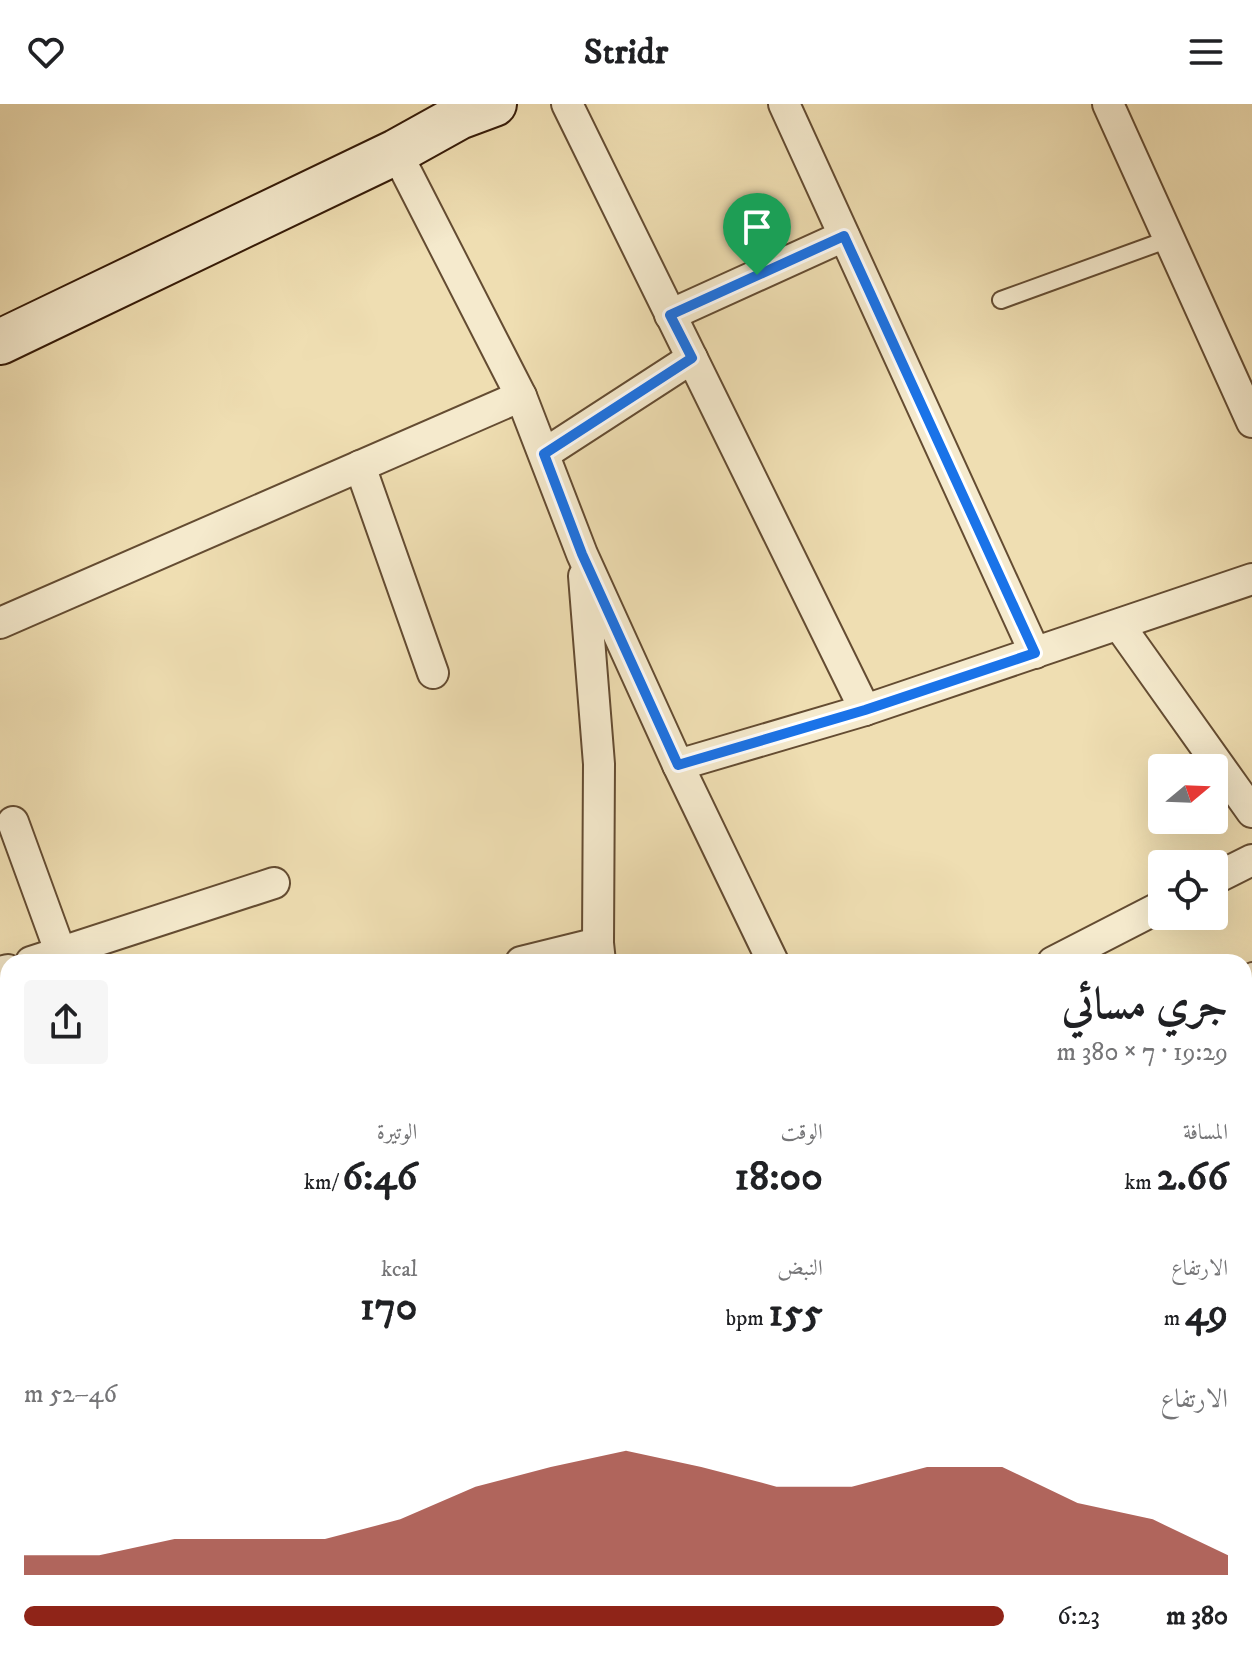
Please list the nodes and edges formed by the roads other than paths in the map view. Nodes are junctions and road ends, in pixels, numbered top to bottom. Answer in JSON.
{"nodes":[{"id":1,"x":567,"y":104,"type":"edge"},
{"id":2,"x":784,"y":104,"type":"edge"},
{"id":3,"x":1108,"y":104,"type":"edge"},
{"id":4,"x":476,"y":108,"type":"edge"},
{"id":5,"x":396,"y":152,"type":"junction"},
{"id":6,"x":844,"y":236,"type":"junction"},
{"id":7,"x":1169,"y":239,"type":"junction"},
{"id":8,"x":1001,"y":300,"type":"dead end"},
{"id":9,"x":670,"y":315,"type":"junction"},
{"id":10,"x":0,"y":342,"type":"edge"},
{"id":11,"x":692,"y":358,"type":"junction"},
{"id":12,"x":521,"y":396,"type":"junction"},
{"id":13,"x":1252,"y":422,"type":"edge"},
{"id":14,"x":544,"y":454,"type":"junction"},
{"id":15,"x":360,"y":466,"type":"junction"},
{"id":16,"x":582,"y":554,"type":"junction"},
{"id":17,"x":1252,"y":579,"type":"edge"},
{"id":18,"x":0,"y":623,"type":"edge"},
{"id":19,"x":1119,"y":625,"type":"junction"},
{"id":20,"x":1035,"y":653,"type":"junction"},
{"id":21,"x":433,"y":673,"type":"dead end"},
{"id":22,"x":865,"y":710,"type":"junction"},
{"id":23,"x":678,"y":765,"type":"junction"},
{"id":24,"x":1252,"y":812,"type":"edge"},
{"id":25,"x":13,"y":822,"type":"dead end"},
{"id":26,"x":1252,"y":860,"type":"edge"},
{"id":27,"x":1228,"y":872,"type":"edge"},
{"id":28,"x":274,"y":883,"type":"dead end"},
{"id":29,"x":1148,"y":913,"type":"edge"},
{"id":30,"x":599,"y":952,"type":"edge"},
{"id":31,"x":61,"y":954,"type":"edge"},
{"id":32,"x":71,"y":954,"type":"edge"},
{"id":33,"x":769,"y":954,"type":"edge"},
{"id":34,"x":1069,"y":954,"type":"edge"}],
"edges":[{"from":1,"to":9,"type":"street"},
{"from":2,"to":6,"type":"street"},
{"from":3,"to":7,"type":"street"},
{"from":4,"to":5,"type":"main road"},
{"from":5,"to":10,"type":"main road"},
{"from":5,"to":12,"type":"street"},
{"from":6,"to":9,"type":"street"},
{"from":6,"to":20,"type":"street"},
{"from":7,"to":8,"type":"lane"},
{"from":7,"to":13,"type":"street"},
{"from":9,"to":11,"type":"street"},
{"from":11,"to":14,"type":"street"},
{"from":11,"to":22,"type":"street"},
{"from":12,"to":14,"type":"street"},
{"from":12,"to":15,"type":"street"},
{"from":14,"to":16,"type":"street"},
{"from":15,"to":18,"type":"street"},
{"from":15,"to":21,"type":"street"},
{"from":16,"to":23,"type":"street"},
{"from":16,"to":30,"type":"street"},
{"from":17,"to":19,"type":"street"},
{"from":19,"to":20,"type":"street"},
{"from":19,"to":24,"type":"street"},
{"from":20,"to":22,"type":"street"},
{"from":22,"to":23,"type":"street"},
{"from":23,"to":33,"type":"street"},
{"from":25,"to":31,"type":"street"},
{"from":26,"to":27,"type":"street"},
{"from":28,"to":32,"type":"street"},
{"from":29,"to":34,"type":"street"}]}
